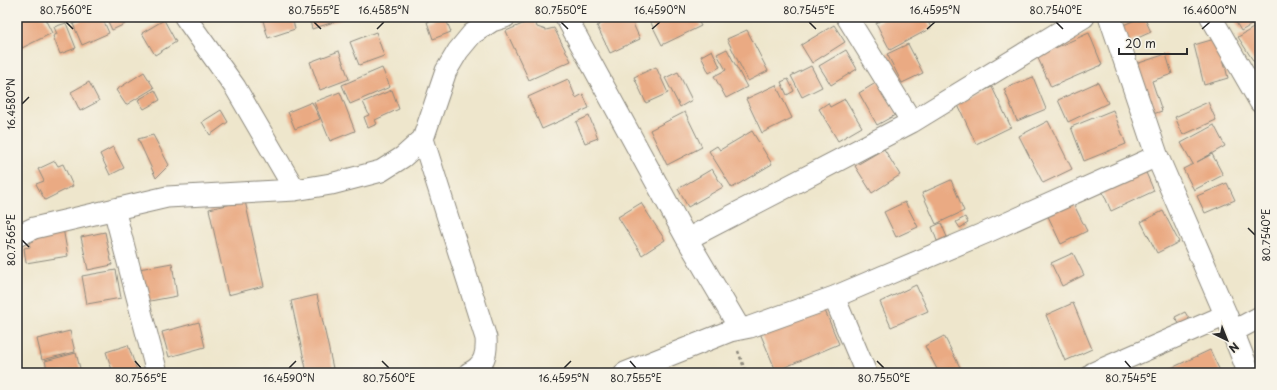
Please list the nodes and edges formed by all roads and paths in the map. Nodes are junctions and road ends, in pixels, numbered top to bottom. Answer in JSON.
{"nodes":[{"id":1,"x":186,"y":17,"type":"edge"},
{"id":2,"x":566,"y":17,"type":"edge"},
{"id":3,"x":847,"y":17,"type":"edge"},
{"id":4,"x":1084,"y":17,"type":"edge"},
{"id":5,"x":1110,"y":17,"type":"edge"},
{"id":6,"x":1211,"y":17,"type":"edge"},
{"id":7,"x":500,"y":18,"type":"edge"},
{"id":8,"x":1260,"y":102,"type":"edge"},
{"id":9,"x":912,"y":122,"type":"junction"},
{"id":10,"x":423,"y":139,"type":"junction"},
{"id":11,"x":1157,"y":156,"type":"junction"},
{"id":12,"x":295,"y":190,"type":"junction"},
{"id":13,"x":114,"y":209,"type":"junction"},
{"id":14,"x":17,"y":236,"type":"edge"},
{"id":15,"x":687,"y":239,"type":"junction"},
{"id":16,"x":834,"y":297,"type":"junction"},
{"id":17,"x":1260,"y":317,"type":"edge"},
{"id":18,"x":1229,"y":323,"type":"junction"},
{"id":19,"x":740,"y":329,"type":"junction"},
{"id":20,"x":157,"y":373,"type":"edge"},
{"id":21,"x":469,"y":373,"type":"edge"},
{"id":22,"x":625,"y":373,"type":"edge"},
{"id":23,"x":866,"y":373,"type":"edge"},
{"id":24,"x":1093,"y":373,"type":"edge"},
{"id":25,"x":1249,"y":373,"type":"edge"}],
"edges":[{"from":1,"to":12,"type":"street"},
{"from":2,"to":15,"type":"street"},
{"from":3,"to":9,"type":"street"},
{"from":4,"to":9,"type":"street"},
{"from":5,"to":11,"type":"main road"},
{"from":6,"to":8,"type":"street"},
{"from":7,"to":10,"type":"street"},
{"from":9,"to":15,"type":"street"},
{"from":10,"to":12,"type":"street"},
{"from":10,"to":21,"type":"street"},
{"from":11,"to":16,"type":"street"},
{"from":11,"to":18,"type":"main road"},
{"from":12,"to":13,"type":"street"},
{"from":13,"to":14,"type":"street"},
{"from":13,"to":20,"type":"street"},
{"from":15,"to":19,"type":"street"},
{"from":16,"to":19,"type":"street"},
{"from":16,"to":23,"type":"street"},
{"from":17,"to":18,"type":"street"},
{"from":18,"to":24,"type":"street"},
{"from":18,"to":25,"type":"main road"},
{"from":19,"to":22,"type":"street"}]}
